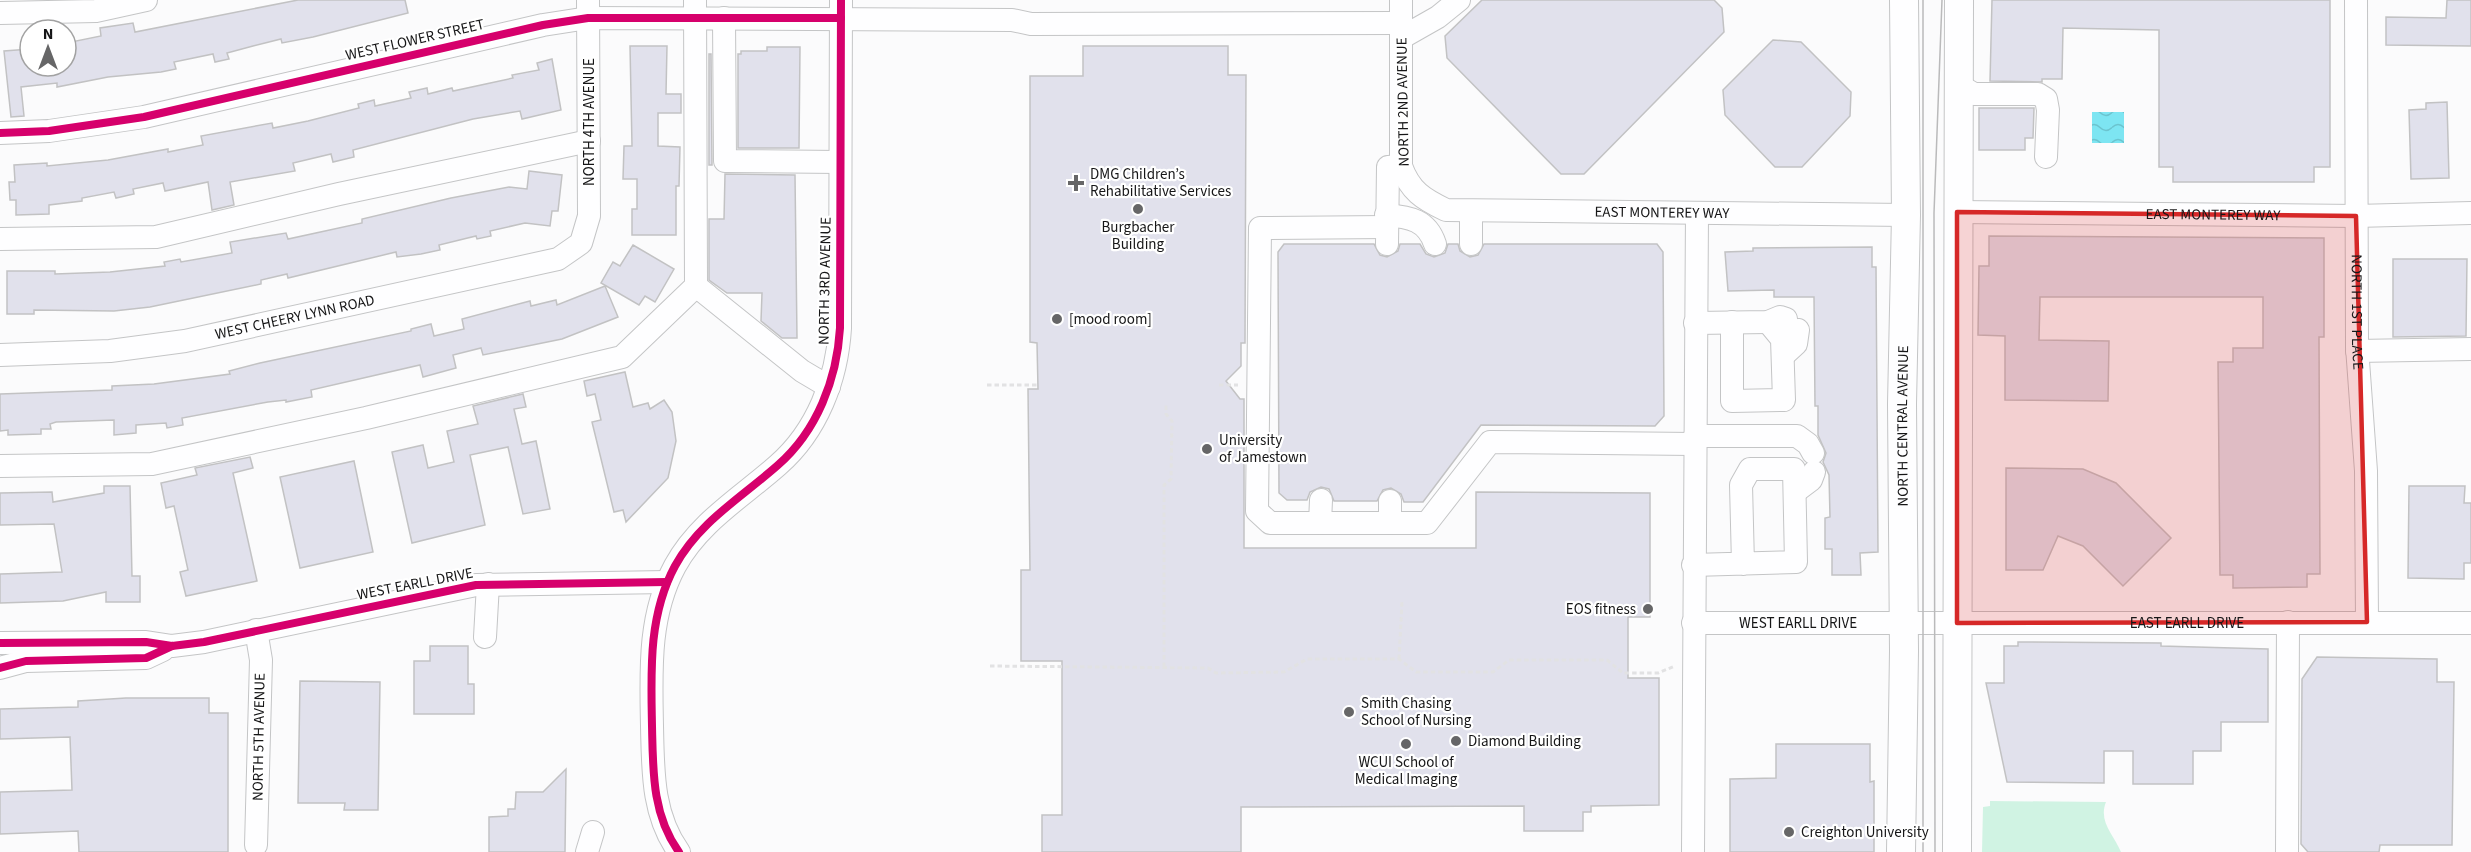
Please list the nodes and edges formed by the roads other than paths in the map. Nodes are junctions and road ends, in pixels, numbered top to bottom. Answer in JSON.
{"nodes":[{"id":1,"x":146,"y":0,"type":"edge"},
{"id":2,"x":1401,"y":0,"type":"edge"},
{"id":3,"x":1459,"y":0,"type":"edge"},
{"id":4,"x":1904,"y":0,"type":"edge"},
{"id":5,"x":1959,"y":0,"type":"edge"},
{"id":6,"x":2355,"y":0,"type":"edge"},
{"id":7,"x":588,"y":9,"type":"edge"},
{"id":8,"x":695,"y":9,"type":"edge"},
{"id":9,"x":841,"y":9,"type":"edge"},
{"id":10,"x":0,"y":13,"type":"edge"},
{"id":11,"x":724,"y":18,"type":"junction"},
{"id":12,"x":1401,"y":31,"type":"junction"},
{"id":13,"x":1957,"y":84,"type":"junction"},
{"id":14,"x":0,"y":133,"type":"edge"},
{"id":15,"x":589,"y":141,"type":"junction"},
{"id":16,"x":2046,"y":157,"type":"dead end"},
{"id":17,"x":840,"y":162,"type":"junction"},
{"id":18,"x":1401,"y":166,"type":"junction"},
{"id":19,"x":1420,"y":198,"type":"joint"},
{"id":20,"x":1471,"y":211,"type":"junction"},
{"id":21,"x":1957,"y":212,"type":"junction"},
{"id":22,"x":1697,"y":213,"type":"junction"},
{"id":23,"x":2471,"y":213,"type":"edge"},
{"id":24,"x":1906,"y":214,"type":"junction"},
{"id":25,"x":2355,"y":216,"type":"junction"},
{"id":26,"x":1387,"y":229,"type":"junction"},
{"id":27,"x":0,"y":239,"type":"edge"},
{"id":28,"x":581,"y":243,"type":"joint"},
{"id":29,"x":1435,"y":244,"type":"dead end"},
{"id":30,"x":1471,"y":244,"type":"dead end"},
{"id":31,"x":696,"y":286,"type":"junction"},
{"id":32,"x":1732,"y":322,"type":"junction"},
{"id":33,"x":1695,"y":323,"type":"junction"},
{"id":34,"x":1784,"y":324,"type":"junction"},
{"id":35,"x":2471,"y":349,"type":"edge"},
{"id":36,"x":2358,"y":351,"type":"junction"},
{"id":37,"x":0,"y":355,"type":"edge"},
{"id":38,"x":1784,"y":355,"type":"junction"},
{"id":39,"x":829,"y":387,"type":"junction"},
{"id":40,"x":1695,"y":440,"type":"junction"},
{"id":41,"x":0,"y":466,"type":"edge"},
{"id":42,"x":1795,"y":492,"type":"junction"},
{"id":43,"x":1321,"y":500,"type":"dead end"},
{"id":44,"x":1320,"y":523,"type":"junction"},
{"id":45,"x":1743,"y":564,"type":"junction"},
{"id":46,"x":1694,"y":565,"type":"junction"},
{"id":47,"x":668,"y":582,"type":"junction"},
{"id":48,"x":488,"y":584,"type":"junction"},
{"id":49,"x":2288,"y":622,"type":"junction"},
{"id":50,"x":2367,"y":622,"type":"junction"},
{"id":51,"x":1693,"y":623,"type":"junction"},
{"id":52,"x":1903,"y":623,"type":"junction"},
{"id":53,"x":1957,"y":623,"type":"junction"},
{"id":54,"x":2471,"y":623,"type":"edge"},
{"id":55,"x":256,"y":630,"type":"junction"},
{"id":56,"x":0,"y":635,"type":"edge"},
{"id":57,"x":485,"y":637,"type":"dead end"},
{"id":58,"x":0,"y":643,"type":"edge"},
{"id":59,"x":54,"y":643,"type":"junction"},
{"id":60,"x":172,"y":646,"type":"junction"},
{"id":61,"x":0,"y":659,"type":"edge"},
{"id":62,"x":26,"y":661,"type":"junction"},
{"id":63,"x":0,"y":668,"type":"edge"},
{"id":64,"x":256,"y":845,"type":"dead end"},
{"id":65,"x":680,"y":852,"type":"edge"},
{"id":66,"x":1693,"y":852,"type":"edge"},
{"id":67,"x":1901,"y":852,"type":"edge"},
{"id":68,"x":1957,"y":852,"type":"edge"},
{"id":69,"x":2287,"y":852,"type":"edge"}],
"edges":[{"from":1,"to":10,"type":"street"},
{"from":2,"to":12,"type":"street","name":"NORTH 2ND AVENUE"},
{"from":3,"to":12,"type":"street"},
{"from":4,"to":24,"type":"main road","name":"NORTH CENTRAL AVENUE"},
{"from":5,"to":13,"type":"main road"},
{"from":6,"to":25,"type":"street","name":"NORTH 1ST PLACE"},
{"from":7,"to":8,"type":"street","name":"WEST FLOWER STREET"},
{"from":7,"to":14,"type":"street","name":"WEST FLOWER STREET"},
{"from":7,"to":15,"type":"street","name":"NORTH 4TH AVENUE"},
{"from":8,"to":11,"type":"street","name":"WEST FLOWER STREET"},
{"from":8,"to":31,"type":"street"},
{"from":9,"to":11,"type":"street","name":"WEST FLOWER STREET"},
{"from":9,"to":12,"type":"street","name":"WEST FLOWER STREET"},
{"from":9,"to":17,"type":"street","name":"NORTH 3RD AVENUE"},
{"from":11,"to":17,"type":"street"},
{"from":12,"to":18,"type":"street","name":"NORTH 2ND AVENUE"},
{"from":13,"to":16,"type":"street"},
{"from":13,"to":21,"type":"main road"},
{"from":15,"to":27,"type":"street"},
{"from":15,"to":28,"type":"street","name":"NORTH 4TH AVENUE"},
{"from":17,"to":39,"type":"street","name":"NORTH 3RD AVENUE"},
{"from":18,"to":19,"type":"street","name":"NORTH 2ND AVENUE"},
{"from":18,"to":26,"type":"street"},
{"from":19,"to":20,"type":"street","name":"EAST MONTEREY WAY"},
{"from":20,"to":22,"type":"street","name":"EAST MONTEREY WAY"},
{"from":20,"to":30,"type":"street"},
{"from":21,"to":25,"type":"street","name":"EAST MONTEREY WAY"},
{"from":21,"to":53,"type":"main road"},
{"from":22,"to":24,"type":"street","name":"EAST MONTEREY WAY"},
{"from":22,"to":33,"type":"street"},
{"from":23,"to":25,"type":"street","name":"EAST MONTEREY WAY"},
{"from":24,"to":52,"type":"main road","name":"NORTH CENTRAL AVENUE"},
{"from":25,"to":36,"type":"street","name":"NORTH 1ST PLACE"},
{"from":26,"to":29,"type":"street"},
{"from":26,"to":44,"type":"street"},
{"from":28,"to":37,"type":"street","name":"WEST CHEERY LYNN ROAD"},
{"from":31,"to":39,"type":"street"},
{"from":31,"to":41,"type":"street"},
{"from":32,"to":33,"type":"street"},
{"from":32,"to":34,"type":"street"},
{"from":32,"to":38,"type":"street"},
{"from":33,"to":40,"type":"street"},
{"from":34,"to":38,"type":"street"},
{"from":34,"to":38,"type":"street"},
{"from":35,"to":36,"type":"street"},
{"from":36,"to":50,"type":"street","name":"NORTH 1ST PLACE"},
{"from":39,"to":47,"type":"street","name":"NORTH 3RD AVENUE"},
{"from":40,"to":42,"type":"street"},
{"from":40,"to":44,"type":"street"},
{"from":40,"to":46,"type":"street"},
{"from":42,"to":45,"type":"street"},
{"from":42,"to":45,"type":"street"},
{"from":43,"to":44,"type":"street"},
{"from":45,"to":46,"type":"street"},
{"from":46,"to":51,"type":"street"},
{"from":47,"to":48,"type":"street","name":"WEST EARLL DRIVE"},
{"from":47,"to":65,"type":"street","name":"NORTH 3RD AVENUE"},
{"from":48,"to":55,"type":"street","name":"WEST EARLL DRIVE"},
{"from":48,"to":57,"type":"street"},
{"from":49,"to":50,"type":"street","name":"EAST EARLL DRIVE"},
{"from":49,"to":53,"type":"street","name":"EAST EARLL DRIVE"},
{"from":49,"to":69,"type":"street"},
{"from":50,"to":54,"type":"street","name":"EAST EARLL DRIVE"},
{"from":51,"to":52,"type":"street","name":"WEST EARLL DRIVE"},
{"from":51,"to":66,"type":"street"},
{"from":52,"to":53,"type":"street","name":"EAST EARLL DRIVE"},
{"from":52,"to":67,"type":"main road","name":"NORTH CENTRAL AVENUE"},
{"from":53,"to":68,"type":"main road"},
{"from":55,"to":60,"type":"street","name":"WEST EARLL DRIVE"},
{"from":55,"to":64,"type":"street","name":"NORTH 5TH AVENUE"},
{"from":56,"to":59,"type":"street"},
{"from":58,"to":59,"type":"street","name":"WEST EARLL DRIVE"},
{"from":59,"to":60,"type":"street","name":"WEST EARLL DRIVE"},
{"from":60,"to":62,"type":"street","name":"WEST EARLL DRIVE"},
{"from":61,"to":62,"type":"street"},
{"from":62,"to":63,"type":"street","name":"WEST EARLL DRIVE"}]}
